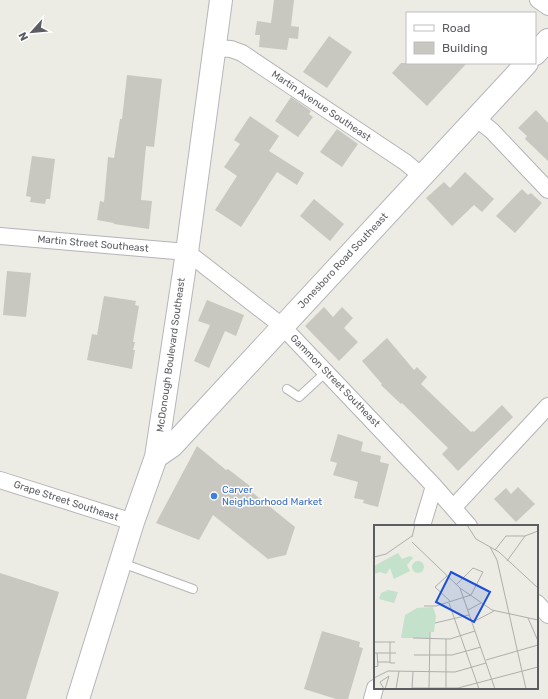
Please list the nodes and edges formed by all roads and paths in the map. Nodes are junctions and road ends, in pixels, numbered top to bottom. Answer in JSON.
{"nodes":[{"id":1,"x":221,"y":0,"type":"edge"},
{"id":2,"x":538,"y":0,"type":"edge"},
{"id":3,"x":548,"y":7,"type":"edge"},
{"id":4,"x":548,"y":40,"type":"edge"},
{"id":5,"x":215,"y":48,"type":"junction"},
{"id":6,"x":536,"y":53,"type":"edge"},
{"id":7,"x":526,"y":64,"type":"edge"},
{"id":8,"x":476,"y":118,"type":"junction"},
{"id":9,"x":422,"y":176,"type":"junction"},
{"id":10,"x":548,"y":190,"type":"edge"},
{"id":11,"x":0,"y":236,"type":"edge"},
{"id":12,"x":187,"y":252,"type":"junction"},
{"id":13,"x":282,"y":326,"type":"junction"},
{"id":14,"x":326,"y":372,"type":"junction"},
{"id":15,"x":287,"y":389,"type":"dead end"},
{"id":16,"x":548,"y":406,"type":"edge"},
{"id":17,"x":156,"y":457,"type":"junction"},
{"id":18,"x":0,"y":480,"type":"edge"},
{"id":19,"x":434,"y":486,"type":"junction"},
{"id":20,"x":453,"y":508,"type":"junction"},
{"id":21,"x":133,"y":522,"type":"junction"},
{"id":22,"x":422,"y":525,"type":"edge"},
{"id":23,"x":468,"y":525,"type":"edge"},
{"id":24,"x":121,"y":563,"type":"junction"},
{"id":25,"x":193,"y":589,"type":"dead end"},
{"id":26,"x":538,"y":604,"type":"edge"},
{"id":27,"x":548,"y":615,"type":"edge"},
{"id":28,"x":375,"y":689,"type":"edge"},
{"id":29,"x":78,"y":699,"type":"edge"},
{"id":30,"x":372,"y":699,"type":"edge"}],
"edges":[{"from":1,"to":5,"type":"main road","name":"McDonough Boulevard Southeast"},
{"from":2,"to":3,"type":"street"},
{"from":4,"to":6,"type":"main road"},
{"from":5,"to":9,"type":"street","name":"Martin Avenue Southeast"},
{"from":5,"to":12,"type":"main road","name":"McDonough Boulevard Southeast"},
{"from":7,"to":8,"type":"main road","name":"Jonesboro Road Southeast"},
{"from":8,"to":9,"type":"main road","name":"Jonesboro Road Southeast"},
{"from":8,"to":10,"type":"street"},
{"from":9,"to":13,"type":"main road","name":"Jonesboro Road Southeast"},
{"from":11,"to":12,"type":"street","name":"Martin Street Southeast"},
{"from":12,"to":13,"type":"street","name":"Gammon Street Southeast"},
{"from":12,"to":17,"type":"main road","name":"McDonough Boulevard Southeast"},
{"from":13,"to":14,"type":"street","name":"Gammon Street Southeast"},
{"from":13,"to":17,"type":"main road","name":"Jonesboro Road Southeast"},
{"from":14,"to":15,"type":"lane"},
{"from":14,"to":19,"type":"street","name":"Gammon Street Southeast"},
{"from":16,"to":20,"type":"street"},
{"from":17,"to":21,"type":"main road","name":"McDonough Boulevard Southeast"},
{"from":18,"to":21,"type":"street","name":"Grape Street Southeast"},
{"from":19,"to":20,"type":"street","name":"Gammon Street Southeast"},
{"from":19,"to":22,"type":"street"},
{"from":20,"to":23,"type":"street","name":"Gammon Street Southeast"},
{"from":21,"to":24,"type":"main road","name":"McDonough Boulevard Southeast"},
{"from":24,"to":25,"type":"lane"},
{"from":24,"to":29,"type":"main road","name":"McDonough Boulevard Southeast"},
{"from":26,"to":27,"type":"street"},
{"from":28,"to":30,"type":"street"}]}
